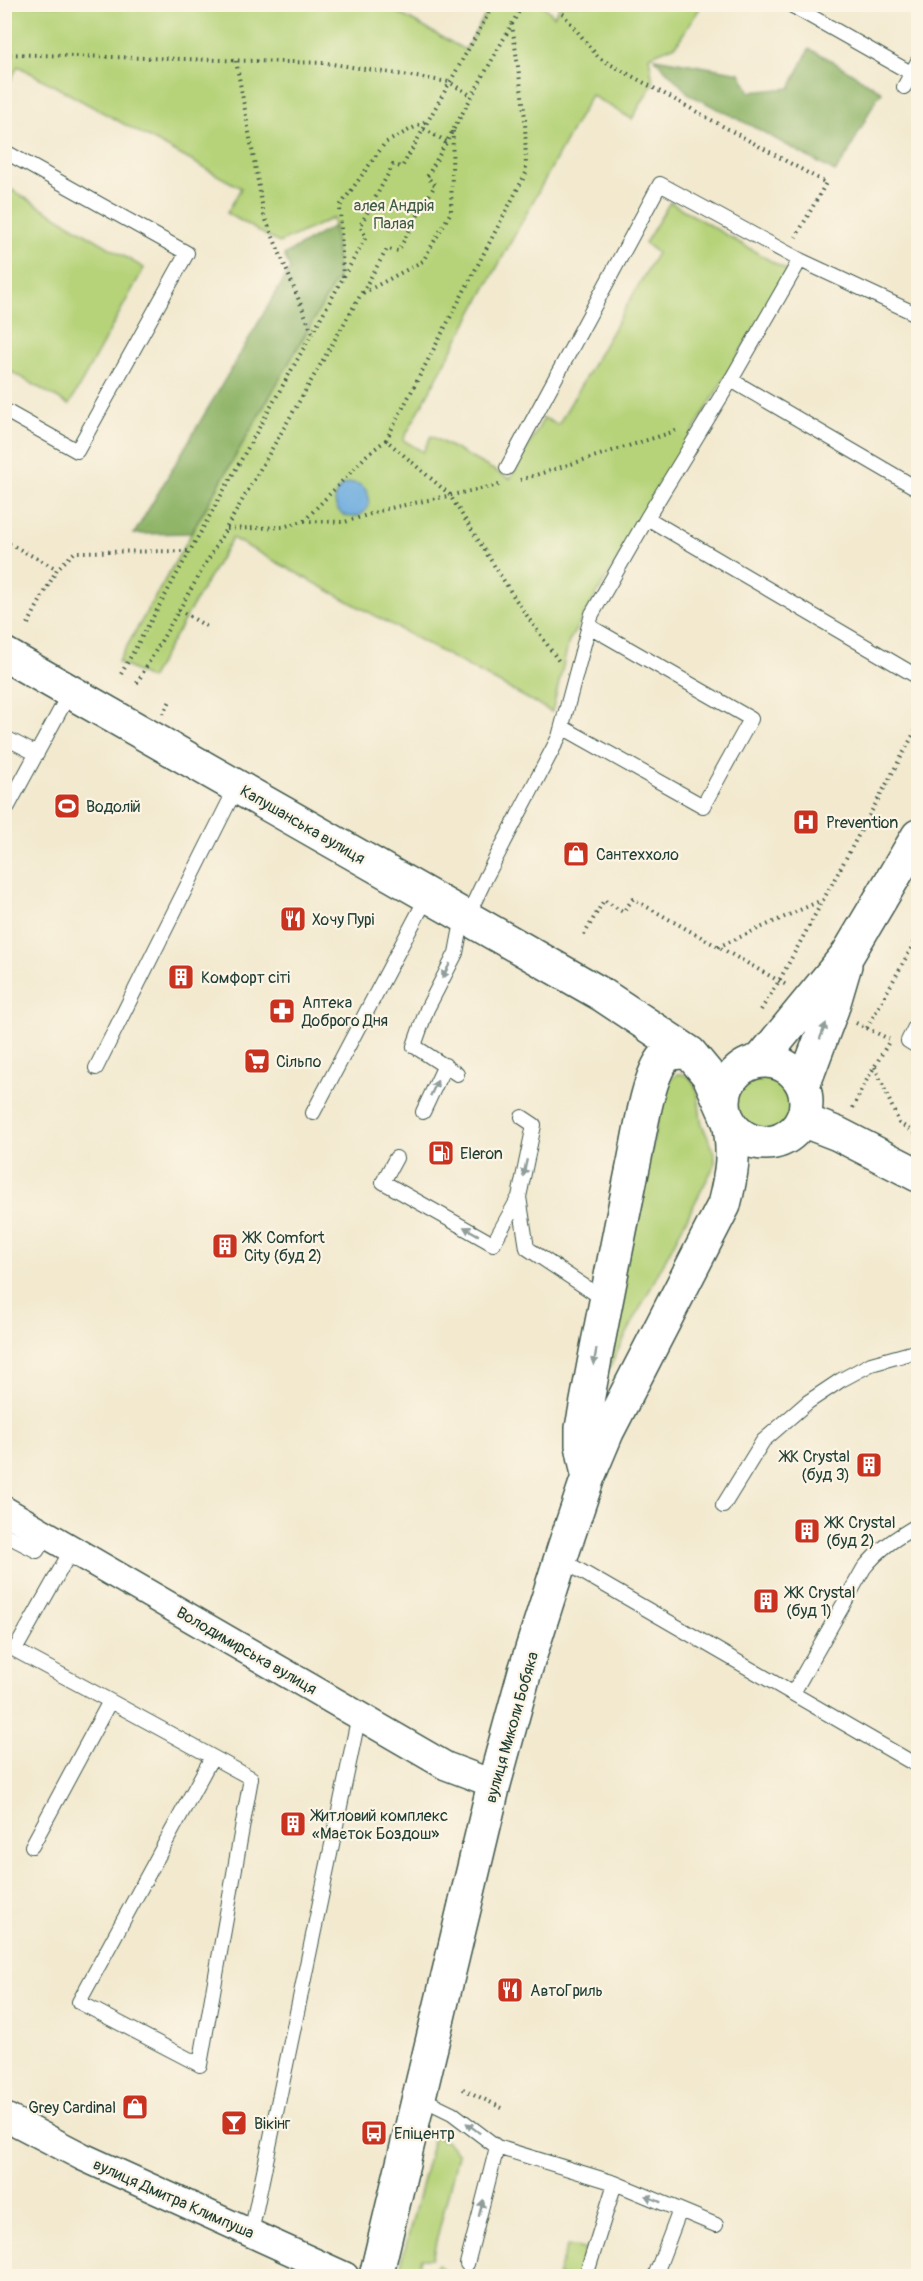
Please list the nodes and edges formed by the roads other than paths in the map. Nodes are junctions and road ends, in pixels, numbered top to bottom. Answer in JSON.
{"nodes":[{"id":1,"x":789,"y":4,"type":"edge"},
{"id":2,"x":915,"y":67,"type":"edge"},
{"id":3,"x":904,"y":87,"type":"dead end"},
{"id":4,"x":4,"y":150,"type":"edge"},
{"id":5,"x":793,"y":256,"type":"junction"},
{"id":6,"x":918,"y":312,"type":"edge"},
{"id":7,"x":731,"y":380,"type":"junction"},
{"id":8,"x":4,"y":410,"type":"edge"},
{"id":9,"x":507,"y":468,"type":"dead end"},
{"id":10,"x":918,"y":489,"type":"edge"},
{"id":11,"x":646,"y":518,"type":"junction"},
{"id":12,"x":590,"y":626,"type":"junction"},
{"id":13,"x":4,"y":654,"type":"edge"},
{"id":14,"x":918,"y":677,"type":"edge"},
{"id":15,"x":70,"y":692,"type":"junction"},
{"id":16,"x":562,"y":727,"type":"junction"},
{"id":17,"x":4,"y":737,"type":"edge"},
{"id":18,"x":37,"y":754,"type":"junction"},
{"id":19,"x":237,"y":786,"type":"junction"},
{"id":20,"x":6,"y":810,"type":"dead end"},
{"id":21,"x":918,"y":836,"type":"edge"},
{"id":22,"x":428,"y":895,"type":"junction"},
{"id":23,"x":468,"y":917,"type":"junction"},
{"id":24,"x":848,"y":954,"type":"junction"},
{"id":25,"x":600,"y":994,"type":"junction"},
{"id":26,"x":918,"y":1021,"type":"edge"},
{"id":27,"x":913,"y":1044,"type":"edge"},
{"id":28,"x":690,"y":1053,"type":"junction"},
{"id":29,"x":760,"y":1060,"type":"junction"},
{"id":30,"x":445,"y":1065,"type":"junction"},
{"id":31,"x":96,"y":1068,"type":"dead end"},
{"id":32,"x":458,"y":1074,"type":"dead end"},
{"id":33,"x":654,"y":1076,"type":"junction"},
{"id":34,"x":803,"y":1086,"type":"junction"},
{"id":35,"x":423,"y":1112,"type":"dead end"},
{"id":36,"x":314,"y":1113,"type":"dead end"},
{"id":37,"x":727,"y":1115,"type":"junction"},
{"id":38,"x":522,"y":1116,"type":"dead end"},
{"id":39,"x":795,"y":1128,"type":"junction"},
{"id":40,"x":396,"y":1158,"type":"dead end"},
{"id":41,"x":918,"y":1175,"type":"edge"},
{"id":42,"x":519,"y":1197,"type":"junction"},
{"id":43,"x":724,"y":1205,"type":"junction"},
{"id":44,"x":605,"y":1300,"type":"junction"},
{"id":45,"x":918,"y":1351,"type":"edge"},
{"id":46,"x":588,"y":1477,"type":"junction"},
{"id":47,"x":723,"y":1506,"type":"dead end"},
{"id":48,"x":4,"y":1510,"type":"edge"},
{"id":49,"x":918,"y":1525,"type":"edge"},
{"id":50,"x":4,"y":1534,"type":"edge"},
{"id":51,"x":47,"y":1534,"type":"junction"},
{"id":52,"x":72,"y":1549,"type":"junction"},
{"id":53,"x":560,"y":1559,"type":"junction"},
{"id":54,"x":793,"y":1693,"type":"junction"},
{"id":55,"x":110,"y":1701,"type":"junction"},
{"id":56,"x":359,"y":1715,"type":"junction"},
{"id":57,"x":212,"y":1757,"type":"junction"},
{"id":58,"x":918,"y":1766,"type":"edge"},
{"id":59,"x":494,"y":1784,"type":"junction"},
{"id":60,"x":32,"y":1846,"type":"dead end"},
{"id":61,"x":418,"y":2097,"type":"junction"},
{"id":62,"x":4,"y":2116,"type":"edge"},
{"id":63,"x":497,"y":2146,"type":"junction"},
{"id":64,"x":615,"y":2183,"type":"junction"},
{"id":65,"x":680,"y":2210,"type":"junction"},
{"id":66,"x":716,"y":2225,"type":"dead end"},
{"id":67,"x":251,"y":2233,"type":"junction"},
{"id":68,"x":467,"y":2264,"type":"dead end"},
{"id":69,"x":345,"y":2277,"type":"edge"},
{"id":70,"x":376,"y":2277,"type":"edge"},
{"id":71,"x":586,"y":2277,"type":"edge"},
{"id":72,"x":655,"y":2277,"type":"edge"}],
"edges":[{"from":1,"to":2,"type":"lane"},
{"from":2,"to":3,"type":"lane"},
{"from":4,"to":8,"type":"lane"},
{"from":5,"to":6,"type":"lane"},
{"from":5,"to":7,"type":"lane"},
{"from":5,"to":9,"type":"lane"},
{"from":7,"to":10,"type":"lane"},
{"from":7,"to":11,"type":"lane"},
{"from":11,"to":12,"type":"lane"},
{"from":11,"to":14,"type":"lane"},
{"from":12,"to":16,"type":"lane"},
{"from":12,"to":16,"type":"lane"},
{"from":13,"to":15,"type":"street","name":"Капушанська вулиця"},
{"from":15,"to":18,"type":"lane"},
{"from":15,"to":19,"type":"street","name":"Капушанська вулиця"},
{"from":16,"to":23,"type":"lane"},
{"from":17,"to":18,"type":"lane"},
{"from":18,"to":20,"type":"lane"},
{"from":19,"to":22,"type":"street","name":"Капушанська вулиця"},
{"from":19,"to":31,"type":"lane"},
{"from":21,"to":24,"type":"street"},
{"from":22,"to":23,"type":"street","name":"Капушанська вулиця"},
{"from":22,"to":36,"type":"lane"},
{"from":23,"to":25,"type":"street","name":"Капушанська вулиця"},
{"from":23,"to":30,"type":"lane","one_way":true},
{"from":24,"to":29,"type":"street"},
{"from":34,"to":24,"type":"street","one_way":true},
{"from":25,"to":28,"type":"street","name":"Капушанська вулиця"},
{"from":25,"to":29,"type":"street","name":"Капушанська вулиця"},
{"from":25,"to":33,"type":"street"},
{"from":26,"to":27,"type":"lane"},
{"from":28,"to":33,"type":"street"},
{"from":28,"to":37,"type":"street","name":"Капушанська вулиця"},
{"from":29,"to":34,"type":"street"},
{"from":29,"to":37,"type":"street"},
{"from":30,"to":32,"type":"lane"},
{"from":35,"to":30,"type":"lane","one_way":true},
{"from":33,"to":44,"type":"street"},
{"from":34,"to":39,"type":"street"},
{"from":37,"to":39,"type":"street"},
{"from":37,"to":43,"type":"street","name":"вулиця Миколи Бобяка"},
{"from":38,"to":42,"type":"lane","one_way":true},
{"from":39,"to":41,"type":"street"},
{"from":39,"to":43,"type":"street","name":"вулиця Миколи Бобяка"},
{"from":42,"to":40,"type":"lane","one_way":true},
{"from":42,"to":44,"type":"lane"},
{"from":43,"to":46,"type":"street","name":"вулиця Миколи Бобяка"},
{"from":44,"to":46,"type":"street","one_way":true},
{"from":45,"to":47,"type":"lane"},
{"from":46,"to":53,"type":"street","name":"вулиця Миколи Бобяка"},
{"from":48,"to":51,"type":"street","name":"Володимирська вулиця"},
{"from":49,"to":54,"type":"lane"},
{"from":50,"to":51,"type":"lane"},
{"from":51,"to":52,"type":"street","name":"Володимирська вулиця"},
{"from":52,"to":55,"type":"lane"},
{"from":52,"to":56,"type":"street","name":"Володимирська вулиця"},
{"from":53,"to":54,"type":"lane"},
{"from":53,"to":59,"type":"street","name":"вулиця Миколи Бобяка"},
{"from":54,"to":58,"type":"lane"},
{"from":55,"to":57,"type":"lane"},
{"from":55,"to":60,"type":"lane"},
{"from":56,"to":59,"type":"street","name":"Володимирська вулиця"},
{"from":56,"to":67,"type":"lane"},
{"from":57,"to":57,"type":"lane"},
{"from":59,"to":61,"type":"street","name":"вулиця Миколи Бобяка"},
{"from":63,"to":61,"type":"lane","one_way":true},
{"from":61,"to":70,"type":"street","name":"вулиця Миколи Бобяка"},
{"from":62,"to":67,"type":"street","name":"вулиця Дмитра Климпуша"},
{"from":63,"to":64,"type":"lane"},
{"from":68,"to":63,"type":"lane","one_way":true},
{"from":65,"to":64,"type":"lane","one_way":true},
{"from":64,"to":71,"type":"lane"},
{"from":65,"to":66,"type":"lane"},
{"from":65,"to":72,"type":"lane"},
{"from":67,"to":69,"type":"street","name":"вулиця Дмитра Климпуша"}]}
